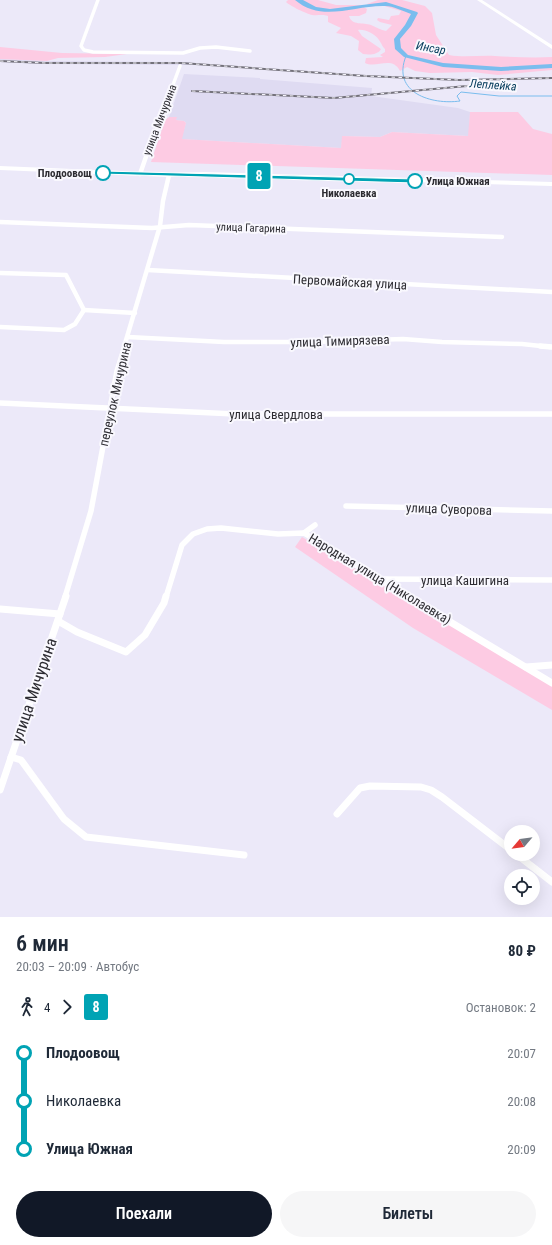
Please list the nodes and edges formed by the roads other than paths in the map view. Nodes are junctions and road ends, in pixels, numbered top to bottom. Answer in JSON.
{"nodes":[{"id":1,"x":98,"y":0,"type":"edge"},
{"id":2,"x":479,"y":0,"type":"edge"},
{"id":3,"x":552,"y":47,"type":"edge"},
{"id":4,"x":250,"y":51,"type":"dead end"},
{"id":5,"x":180,"y":66,"type":"dead end"},
{"id":6,"x":0,"y":168,"type":"edge"},
{"id":7,"x":140,"y":174,"type":"junction"},
{"id":8,"x":169,"y":175,"type":"junction"},
{"id":9,"x":551,"y":186,"type":"edge"},
{"id":10,"x":0,"y":222,"type":"edge"},
{"id":11,"x":160,"y":226,"type":"junction"},
{"id":12,"x":502,"y":237,"type":"dead end"},
{"id":13,"x":148,"y":270,"type":"junction"},
{"id":14,"x":0,"y":273,"type":"edge"},
{"id":15,"x":552,"y":292,"type":"edge"},
{"id":16,"x":84,"y":310,"type":"junction"},
{"id":17,"x":135,"y":313,"type":"junction"},
{"id":18,"x":0,"y":327,"type":"edge"},
{"id":19,"x":128,"y":337,"type":"junction"},
{"id":20,"x":552,"y":347,"type":"edge"},
{"id":21,"x":0,"y":403,"type":"edge"},
{"id":22,"x":110,"y":408,"type":"junction"},
{"id":23,"x":552,"y":414,"type":"edge"},
{"id":24,"x":346,"y":506,"type":"dead end"},
{"id":25,"x":552,"y":511,"type":"edge"},
{"id":26,"x":316,"y":525,"type":"dead end"},
{"id":27,"x":304,"y":533,"type":"junction"},
{"id":28,"x":379,"y":579,"type":"junction"},
{"id":29,"x":552,"y":580,"type":"edge"},
{"id":30,"x":0,"y":609,"type":"edge"},
{"id":31,"x":59,"y":617,"type":"junction"},
{"id":32,"x":552,"y":665,"type":"edge"},
{"id":33,"x":526,"y":667,"type":"junction"},
{"id":34,"x":552,"y":683,"type":"edge"},
{"id":35,"x":11,"y":757,"type":"junction"},
{"id":36,"x":0,"y":790,"type":"edge"},
{"id":37,"x":336,"y":814,"type":"dead end"},
{"id":38,"x":504,"y":845,"type":"edge"},
{"id":39,"x":244,"y":855,"type":"dead end"},
{"id":40,"x":525,"y":861,"type":"edge"},
{"id":41,"x":552,"y":882,"type":"edge"}],
"edges":[{"from":1,"to":4,"type":"street"},
{"from":2,"to":3,"type":"main road"},
{"from":5,"to":7,"type":"street","name":"улица Мичурина"},
{"from":6,"to":7,"type":"main road"},
{"from":7,"to":8,"type":"main road"},
{"from":8,"to":9,"type":"main road"},
{"from":8,"to":11,"type":"street","name":"переулок Мичурина"},
{"from":10,"to":11,"type":"street","name":"улица Гагарина"},
{"from":11,"to":12,"type":"street","name":"улица Гагарина"},
{"from":11,"to":13,"type":"street","name":"переулок Мичурина"},
{"from":13,"to":15,"type":"street","name":"Первомайская улица"},
{"from":13,"to":17,"type":"street","name":"переулок Мичурина"},
{"from":14,"to":16,"type":"street"},
{"from":16,"to":17,"type":"street"},
{"from":16,"to":18,"type":"street"},
{"from":17,"to":19,"type":"street","name":"переулок Мичурина"},
{"from":19,"to":20,"type":"street","name":"улица Тимирязева"},
{"from":19,"to":22,"type":"street","name":"переулок Мичурина"},
{"from":21,"to":22,"type":"street","name":"улица Свердлова"},
{"from":22,"to":23,"type":"street","name":"улица Свердлова"},
{"from":22,"to":31,"type":"street","name":"переулок Мичурина"},
{"from":24,"to":25,"type":"street","name":"улица Суворова"},
{"from":26,"to":27,"type":"street"},
{"from":27,"to":28,"type":"street","name":"Народная улица (Николаевка)"},
{"from":27,"to":31,"type":"street","name":"Народная улица (Николаевка)"},
{"from":28,"to":29,"type":"street","name":"улица Кашигина"},
{"from":28,"to":33,"type":"street","name":"Народная улица (Николаевка)"},
{"from":30,"to":31,"type":"street"},
{"from":31,"to":35,"type":"street","name":"улица Мичурина"},
{"from":32,"to":33,"type":"street"},
{"from":33,"to":34,"type":"street","name":"Народная улица (Николаевка)"},
{"from":35,"to":36,"type":"street","name":"улица Мичурина"},
{"from":35,"to":39,"type":"street"},
{"from":37,"to":38,"type":"street"},
{"from":40,"to":41,"type":"street"}]}
